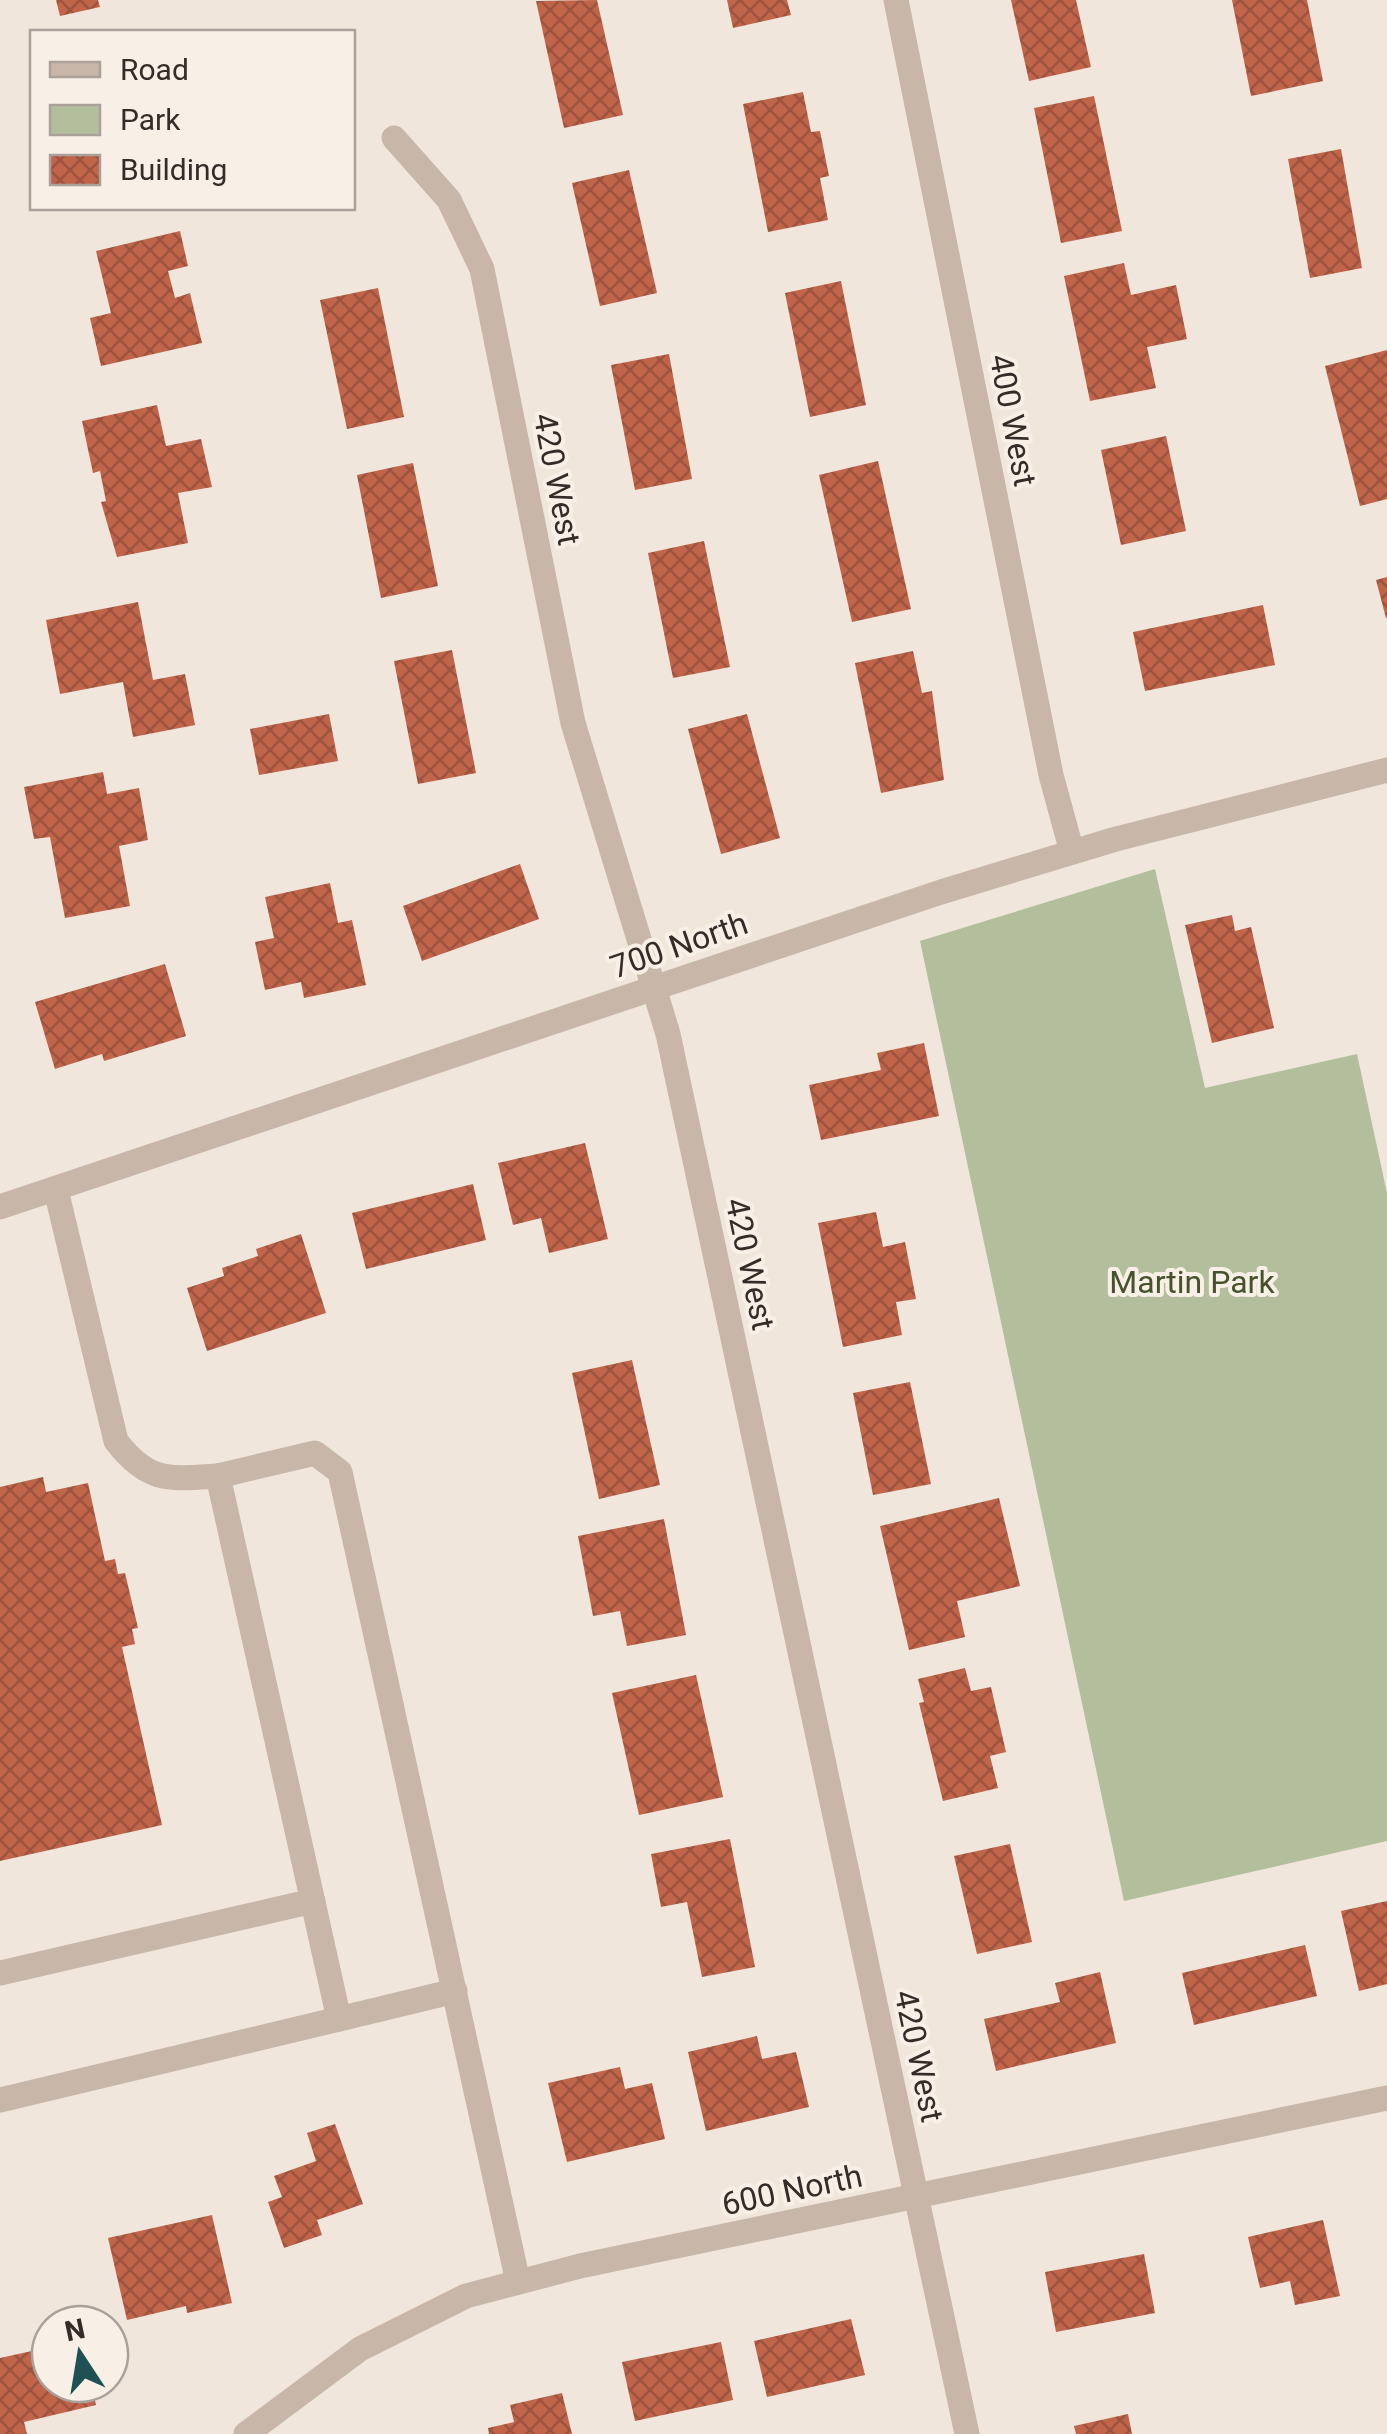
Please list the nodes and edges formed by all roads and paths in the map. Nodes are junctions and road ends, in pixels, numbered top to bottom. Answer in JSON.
{"nodes":[{"id":1,"x":896,"y":0,"type":"edge"},
{"id":2,"x":394,"y":138,"type":"dead end"},
{"id":3,"x":1387,"y":770,"type":"edge"},
{"id":4,"x":1072,"y":852,"type":"junction"},
{"id":5,"x":655,"y":988,"type":"junction"},
{"id":6,"x":56,"y":1190,"type":"junction"},
{"id":7,"x":0,"y":1207,"type":"edge"},
{"id":8,"x":218,"y":1476,"type":"junction"},
{"id":9,"x":313,"y":1901,"type":"junction"},
{"id":10,"x":0,"y":1973,"type":"edge"},
{"id":11,"x":454,"y":1991,"type":"junction"},
{"id":12,"x":339,"y":2019,"type":"junction"},
{"id":13,"x":1387,"y":2098,"type":"edge"},
{"id":14,"x":0,"y":2100,"type":"edge"},
{"id":15,"x":916,"y":2198,"type":"junction"},
{"id":16,"x":518,"y":2282,"type":"junction"},
{"id":17,"x":246,"y":2434,"type":"edge"},
{"id":18,"x":967,"y":2434,"type":"edge"}],
"edges":[{"from":1,"to":4,"type":"street","name":"400 West"},
{"from":2,"to":5,"type":"street","name":"420 West"},
{"from":3,"to":4,"type":"street","name":"700 North"},
{"from":4,"to":5,"type":"street","name":"700 North"},
{"from":5,"to":6,"type":"street","name":"700 North"},
{"from":5,"to":15,"type":"street","name":"420 West"},
{"from":6,"to":7,"type":"street","name":"700 North"},
{"from":6,"to":8,"type":"street"},
{"from":8,"to":9,"type":"street"},
{"from":8,"to":11,"type":"street"},
{"from":9,"to":10,"type":"street"},
{"from":9,"to":12,"type":"street"},
{"from":11,"to":12,"type":"street"},
{"from":11,"to":16,"type":"street"},
{"from":12,"to":14,"type":"street"},
{"from":13,"to":15,"type":"street","name":"600 North"},
{"from":15,"to":16,"type":"street","name":"600 North"},
{"from":15,"to":18,"type":"street","name":"420 West"},
{"from":16,"to":17,"type":"street","name":"600 North"}]}
